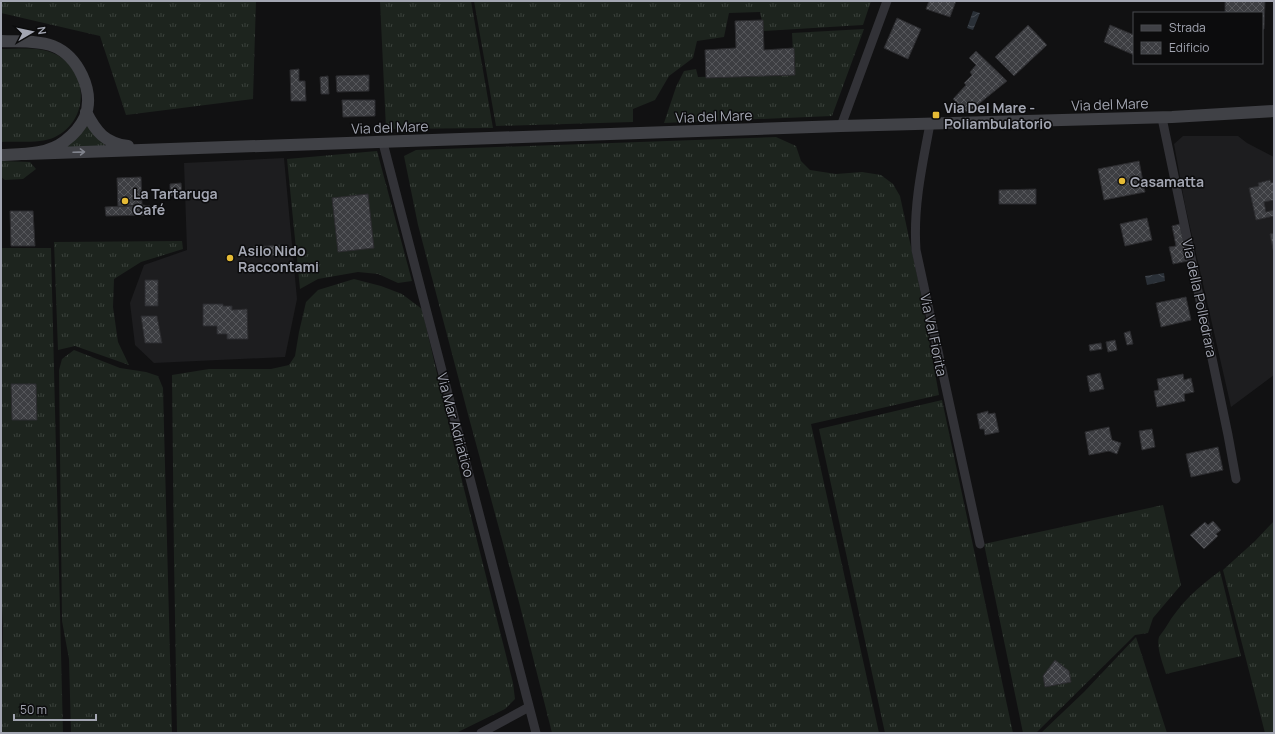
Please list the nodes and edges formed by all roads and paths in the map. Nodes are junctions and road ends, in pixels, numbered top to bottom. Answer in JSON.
{"nodes":[{"id":1,"x":887,"y":1,"type":"edge"},
{"id":2,"x":1,"y":41,"type":"edge"},
{"id":3,"x":1274,"y":111,"type":"edge"},
{"id":4,"x":86,"y":112,"type":"junction"},
{"id":5,"x":1162,"y":118,"type":"junction"},
{"id":6,"x":930,"y":124,"type":"junction"},
{"id":7,"x":841,"y":126,"type":"junction"},
{"id":8,"x":383,"y":143,"type":"junction"},
{"id":9,"x":155,"y":149,"type":"junction"},
{"id":10,"x":26,"y":154,"type":"junction"},
{"id":11,"x":1,"y":155,"type":"edge"},
{"id":12,"x":1236,"y":479,"type":"dead end"},
{"id":13,"x":980,"y":544,"type":"dead end"},
{"id":14,"x":529,"y":706,"type":"junction"},
{"id":15,"x":481,"y":733,"type":"edge"},
{"id":16,"x":536,"y":733,"type":"edge"}],
"edges":[{"from":1,"to":7,"type":"street"},
{"from":2,"to":4,"type":"main road"},
{"from":3,"to":5,"type":"main road","name":"Via del Mare"},
{"from":4,"to":9,"type":"main road","name":"Via del Mare"},
{"from":4,"to":10,"type":"main road","name":"Via del Mare"},
{"from":5,"to":6,"type":"main road","name":"Via del Mare"},
{"from":5,"to":12,"type":"street","name":"Via della Polledrara"},
{"from":6,"to":7,"type":"main road","name":"Via del Mare"},
{"from":6,"to":13,"type":"street","name":"Via Val Fiorita"},
{"from":7,"to":8,"type":"main road","name":"Via del Mare"},
{"from":8,"to":9,"type":"main road","name":"Via del Mare"},
{"from":8,"to":14,"type":"street","name":"Via Mar Adriatico"},
{"from":10,"to":9,"type":"main road","name":"Via del Mare","one_way":true},
{"from":10,"to":11,"type":"main road","name":"Via del Mare"},
{"from":14,"to":15,"type":"street"},
{"from":14,"to":16,"type":"street","name":"Via Mar Adriatico"}]}
